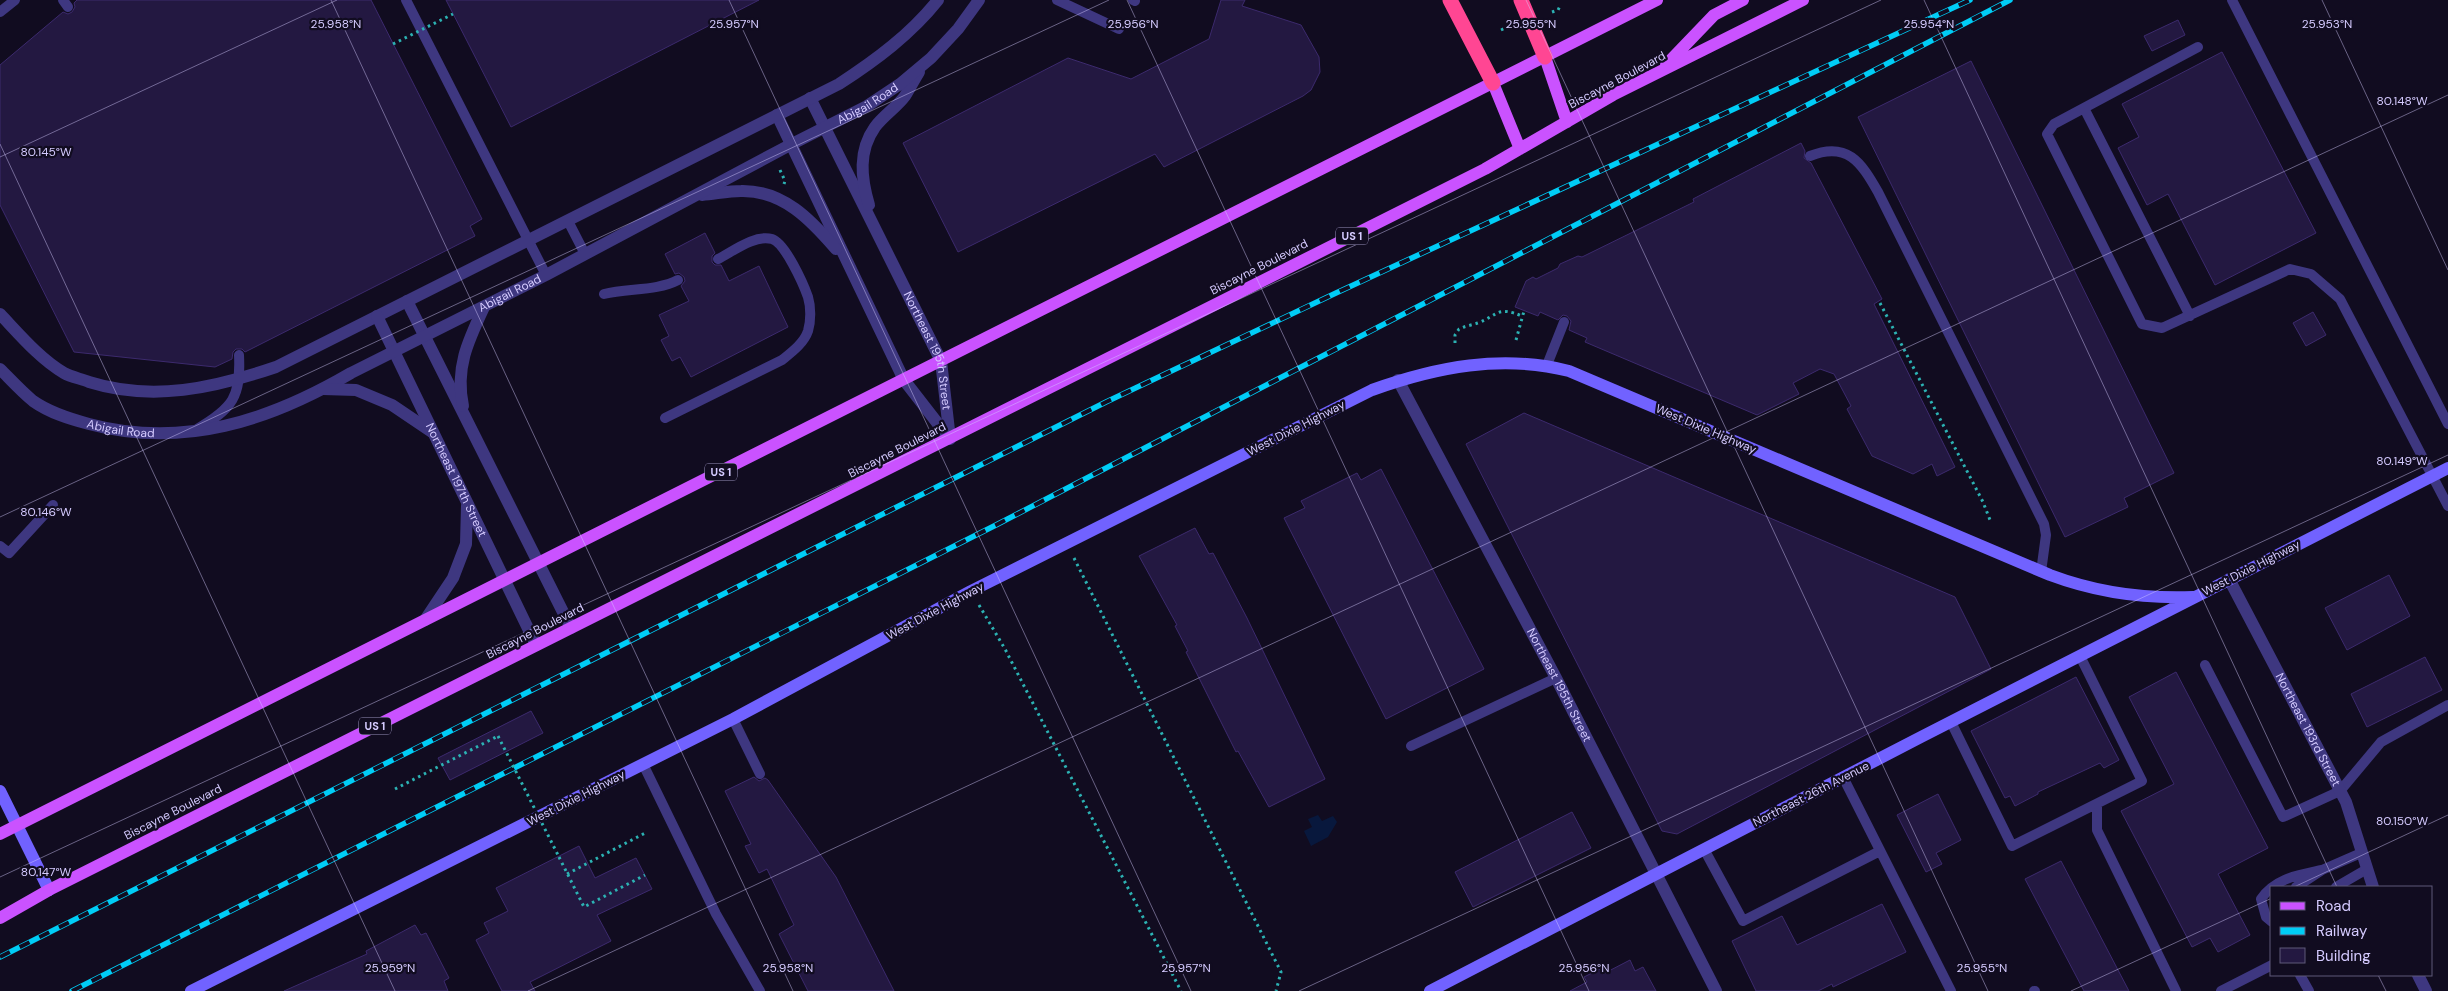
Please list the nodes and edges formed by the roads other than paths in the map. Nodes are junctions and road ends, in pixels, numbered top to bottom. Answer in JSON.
{"nodes":[{"id":1,"x":15,"y":0,"type":"edge"},
{"id":2,"x":406,"y":0,"type":"edge"},
{"id":3,"x":938,"y":0,"type":"edge"},
{"id":4,"x":979,"y":0,"type":"edge"},
{"id":5,"x":1057,"y":0,"type":"edge"},
{"id":6,"x":1450,"y":0,"type":"edge"},
{"id":7,"x":1521,"y":0,"type":"edge"},
{"id":8,"x":1657,"y":0,"type":"edge"},
{"id":9,"x":1743,"y":0,"type":"edge"},
{"id":10,"x":1803,"y":0,"type":"edge"},
{"id":11,"x":2232,"y":0,"type":"edge"},
{"id":12,"x":0,"y":12,"type":"edge"},
{"id":13,"x":1119,"y":29,"type":"dead end"},
{"id":14,"x":2198,"y":47,"type":"dead end"},
{"id":15,"x":1545,"y":57,"type":"junction"},
{"id":16,"x":923,"y":65,"type":"junction"},
{"id":17,"x":1659,"y":72,"type":"junction"},
{"id":18,"x":1493,"y":83,"type":"junction"},
{"id":19,"x":810,"y":98,"type":"junction"},
{"id":20,"x":2084,"y":108,"type":"junction"},
{"id":21,"x":777,"y":115,"type":"junction"},
{"id":22,"x":1567,"y":122,"type":"junction"},
{"id":23,"x":824,"y":128,"type":"junction"},
{"id":24,"x":790,"y":145,"type":"junction"},
{"id":25,"x":1520,"y":149,"type":"junction"},
{"id":26,"x":1810,"y":156,"type":"dead end"},
{"id":27,"x":695,"y":196,"type":"junction"},
{"id":28,"x":568,"y":221,"type":"junction"},
{"id":29,"x":529,"y":241,"type":"junction"},
{"id":30,"x":881,"y":241,"type":"junction"},
{"id":31,"x":585,"y":254,"type":"junction"},
{"id":32,"x":718,"y":260,"type":"dead end"},
{"id":33,"x":847,"y":262,"type":"junction"},
{"id":34,"x":546,"y":276,"type":"junction"},
{"id":35,"x":678,"y":280,"type":"dead end"},
{"id":36,"x":604,"y":294,"type":"dead end"},
{"id":37,"x":407,"y":302,"type":"junction"},
{"id":38,"x":484,"y":307,"type":"junction"},
{"id":39,"x":0,"y":314,"type":"edge"},
{"id":40,"x":376,"y":316,"type":"junction"},
{"id":41,"x":2190,"y":316,"type":"junction"},
{"id":42,"x":1564,"y":322,"type":"dead end"},
{"id":43,"x":424,"y":337,"type":"junction"},
{"id":44,"x":394,"y":352,"type":"junction"},
{"id":45,"x":239,"y":356,"type":"dead end"},
{"id":46,"x":941,"y":361,"type":"junction"},
{"id":47,"x":1547,"y":366,"type":"junction"},
{"id":48,"x":0,"y":369,"type":"edge"},
{"id":49,"x":240,"y":379,"type":"junction"},
{"id":50,"x":904,"y":380,"type":"junction"},
{"id":51,"x":1398,"y":380,"type":"junction"},
{"id":52,"x":323,"y":389,"type":"junction"},
{"id":53,"x":665,"y":418,"type":"dead end"},
{"id":54,"x":466,"y":419,"type":"junction"},
{"id":55,"x":2448,"y":424,"type":"edge"},
{"id":56,"x":192,"y":432,"type":"junction"},
{"id":57,"x":433,"y":432,"type":"junction"},
{"id":58,"x":950,"y":439,"type":"junction"},
{"id":59,"x":2448,"y":468,"type":"edge"},
{"id":60,"x":2433,"y":476,"type":"junction"},
{"id":61,"x":467,"y":504,"type":"junction"},
{"id":62,"x":54,"y":505,"type":"dead end"},
{"id":63,"x":2448,"y":506,"type":"edge"},
{"id":64,"x":0,"y":546,"type":"edge"},
{"id":65,"x":538,"y":564,"type":"junction"},
{"id":66,"x":2041,"y":572,"type":"junction"},
{"id":67,"x":2229,"y":579,"type":"junction"},
{"id":68,"x":504,"y":580,"type":"junction"},
{"id":69,"x":2194,"y":597,"type":"junction"},
{"id":70,"x":425,"y":620,"type":"junction"},
{"id":71,"x":571,"y":628,"type":"junction"},
{"id":72,"x":536,"y":645,"type":"junction"},
{"id":73,"x":2080,"y":656,"type":"junction"},
{"id":74,"x":2205,"y":665,"type":"dead end"},
{"id":75,"x":1556,"y":678,"type":"junction"},
{"id":76,"x":2448,"y":705,"type":"edge"},
{"id":77,"x":733,"y":719,"type":"junction"},
{"id":78,"x":1951,"y":722,"type":"junction"},
{"id":79,"x":1411,"y":746,"type":"dead end"},
{"id":80,"x":643,"y":764,"type":"junction"},
{"id":81,"x":760,"y":774,"type":"dead end"},
{"id":82,"x":1843,"y":777,"type":"junction"},
{"id":83,"x":2340,"y":791,"type":"junction"},
{"id":84,"x":0,"y":792,"type":"edge"},
{"id":85,"x":2097,"y":805,"type":"junction"},
{"id":86,"x":17,"y":825,"type":"junction"},
{"id":87,"x":0,"y":834,"type":"edge"},
{"id":88,"x":1704,"y":849,"type":"junction"},
{"id":89,"x":1880,"y":851,"type":"junction"},
{"id":90,"x":2361,"y":853,"type":"junction"},
{"id":91,"x":2366,"y":869,"type":"junction"},
{"id":92,"x":2322,"y":870,"type":"junction"},
{"id":93,"x":1655,"y":875,"type":"junction"},
{"id":94,"x":2272,"y":886,"type":"edge"},
{"id":95,"x":2298,"y":886,"type":"edge"},
{"id":96,"x":2338,"y":886,"type":"edge"},
{"id":97,"x":2373,"y":886,"type":"edge"},
{"id":98,"x":2270,"y":887,"type":"edge"},
{"id":99,"x":49,"y":890,"type":"junction"},
{"id":100,"x":1,"y":913,"type":"edge"},
{"id":101,"x":2270,"y":920,"type":"edge"},
{"id":102,"x":2270,"y":966,"type":"edge"},
{"id":103,"x":2301,"y":976,"type":"edge"},
{"id":104,"x":2418,"y":976,"type":"edge"},
{"id":105,"x":191,"y":991,"type":"edge"},
{"id":106,"x":760,"y":991,"type":"edge"},
{"id":107,"x":1430,"y":991,"type":"edge"},
{"id":108,"x":1716,"y":991,"type":"edge"},
{"id":109,"x":1951,"y":991,"type":"edge"},
{"id":110,"x":2176,"y":991,"type":"edge"},
{"id":111,"x":2221,"y":991,"type":"edge"},
{"id":112,"x":2309,"y":991,"type":"edge"},
{"id":113,"x":2426,"y":991,"type":"edge"}],
"edges":[{"from":1,"to":12,"type":"lane"},
{"from":2,"to":29,"type":"lane"},
{"from":3,"to":19,"type":"street"},
{"from":4,"to":16,"type":"street","name":"Abigail Road"},
{"from":5,"to":13,"type":"lane"},
{"from":6,"to":18,"type":"highway"},
{"from":7,"to":15,"type":"highway"},
{"from":8,"to":15,"type":"main road","number":"US 1"},
{"from":9,"to":17,"type":"main road"},
{"from":10,"to":17,"type":"main road","name":"Biscayne Boulevard","number":"US 1"},
{"from":11,"to":55,"type":"lane"},
{"from":14,"to":20,"type":"lane"},
{"from":15,"to":18,"type":"main road","number":"US 1"},
{"from":15,"to":22,"type":"main road"},
{"from":16,"to":23,"type":"street","name":"Abigail Road"},
{"from":16,"to":30,"type":"street"},
{"from":17,"to":22,"type":"main road","name":"Biscayne Boulevard","number":"US 1"},
{"from":18,"to":25,"type":"main road"},
{"from":18,"to":46,"type":"main road","number":"US 1"},
{"from":19,"to":21,"type":"street"},
{"from":19,"to":23,"type":"street","name":"Northeast 195th Street"},
{"from":20,"to":41,"type":"lane"},
{"from":20,"to":41,"type":"lane"},
{"from":21,"to":24,"type":"street","name":"Northeast 195th Street"},
{"from":21,"to":28,"type":"street"},
{"from":22,"to":25,"type":"main road","name":"Biscayne Boulevard","number":"US 1"},
{"from":23,"to":24,"type":"street","name":"Abigail Road"},
{"from":23,"to":30,"type":"street","name":"Northeast 195th Street"},
{"from":24,"to":27,"type":"street","name":"Abigail Road"},
{"from":24,"to":33,"type":"street","name":"Northeast 195th Street"},
{"from":25,"to":58,"type":"main road","name":"Biscayne Boulevard","number":"US 1"},
{"from":26,"to":66,"type":"lane"},
{"from":27,"to":31,"type":"street","name":"Abigail Road"},
{"from":27,"to":33,"type":"street"},
{"from":28,"to":29,"type":"street"},
{"from":28,"to":31,"type":"lane"},
{"from":29,"to":34,"type":"lane"},
{"from":29,"to":37,"type":"street"},
{"from":30,"to":46,"type":"street","name":"Northeast 195th Street"},
{"from":31,"to":34,"type":"street","name":"Abigail Road"},
{"from":32,"to":53,"type":"lane"},
{"from":33,"to":50,"type":"street","name":"Northeast 195th Street"},
{"from":34,"to":38,"type":"street","name":"Abigail Road"},
{"from":35,"to":36,"type":"lane"},
{"from":37,"to":40,"type":"street"},
{"from":37,"to":43,"type":"street"},
{"from":38,"to":43,"type":"street","name":"Abigail Road"},
{"from":38,"to":54,"type":"street"},
{"from":39,"to":49,"type":"street"},
{"from":40,"to":44,"type":"street","name":"Northeast 197th Street"},
{"from":40,"to":49,"type":"street"},
{"from":41,"to":60,"type":"lane"},
{"from":42,"to":47,"type":"lane"},
{"from":43,"to":44,"type":"street","name":"Abigail Road"},
{"from":43,"to":54,"type":"street"},
{"from":44,"to":52,"type":"street","name":"Abigail Road"},
{"from":44,"to":57,"type":"street","name":"Northeast 197th Street"},
{"from":45,"to":49,"type":"lane"},
{"from":46,"to":50,"type":"main road","number":"US 1"},
{"from":46,"to":58,"type":"street","name":"Northeast 195th Street"},
{"from":47,"to":51,"type":"street","name":"West Dixie Highway"},
{"from":47,"to":66,"type":"street","name":"West Dixie Highway"},
{"from":48,"to":56,"type":"street","name":"Abigail Road"},
{"from":49,"to":56,"type":"lane"},
{"from":50,"to":58,"type":"street","name":"Northeast 195th Street"},
{"from":50,"to":65,"type":"main road","number":"US 1"},
{"from":51,"to":75,"type":"street","name":"Northeast 195th Street"},
{"from":51,"to":77,"type":"street","name":"West Dixie Highway"},
{"from":52,"to":56,"type":"street","name":"Abigail Road"},
{"from":52,"to":57,"type":"street"},
{"from":54,"to":65,"type":"street"},
{"from":57,"to":61,"type":"street","name":"Northeast 197th Street"},
{"from":58,"to":71,"type":"main road","name":"Biscayne Boulevard","number":"US 1"},
{"from":59,"to":60,"type":"street","name":"West Dixie Highway"},
{"from":60,"to":63,"type":"lane"},
{"from":60,"to":67,"type":"street","name":"West Dixie Highway"},
{"from":61,"to":68,"type":"street","name":"Northeast 197th Street"},
{"from":61,"to":70,"type":"street"},
{"from":62,"to":64,"type":"lane"},
{"from":65,"to":68,"type":"main road","number":"US 1"},
{"from":65,"to":71,"type":"street"},
{"from":66,"to":69,"type":"street","name":"West Dixie Highway"},
{"from":67,"to":69,"type":"street","name":"West Dixie Highway"},
{"from":67,"to":83,"type":"street","name":"Northeast 193rd Street"},
{"from":68,"to":70,"type":"main road","number":"US 1"},
{"from":68,"to":72,"type":"street","name":"Northeast 197th Street"},
{"from":69,"to":73,"type":"street","name":"Northeast 26th Avenue"},
{"from":70,"to":86,"type":"main road","number":"US 1"},
{"from":71,"to":72,"type":"main road","name":"Biscayne Boulevard","number":"US 1"},
{"from":72,"to":99,"type":"main road","name":"Biscayne Boulevard","number":"US 1"},
{"from":73,"to":78,"type":"street","name":"Northeast 26th Avenue"},
{"from":73,"to":85,"type":"lane"},
{"from":74,"to":83,"type":"lane"},
{"from":75,"to":79,"type":"lane"},
{"from":75,"to":93,"type":"street","name":"Northeast 195th Street"},
{"from":76,"to":83,"type":"lane"},
{"from":77,"to":80,"type":"street","name":"West Dixie Highway"},
{"from":77,"to":81,"type":"lane"},
{"from":78,"to":82,"type":"street","name":"Northeast 26th Avenue"},
{"from":78,"to":85,"type":"lane"},
{"from":80,"to":105,"type":"street","name":"West Dixie Highway"},
{"from":80,"to":106,"type":"lane"},
{"from":82,"to":88,"type":"street","name":"Northeast 26th Avenue"},
{"from":82,"to":89,"type":"lane"},
{"from":83,"to":90,"type":"street","name":"Northeast 193rd Street"},
{"from":84,"to":86,"type":"street"},
{"from":85,"to":110,"type":"lane"},
{"from":86,"to":87,"type":"main road","number":"US 1"},
{"from":86,"to":99,"type":"street"},
{"from":88,"to":89,"type":"lane"},
{"from":88,"to":93,"type":"street","name":"Northeast 26th Avenue"},
{"from":89,"to":109,"type":"lane"},
{"from":90,"to":91,"type":"street","name":"Northeast 193rd Street"},
{"from":90,"to":92,"type":"lane"},
{"from":91,"to":96,"type":"lane"},
{"from":91,"to":97,"type":"street","name":"Northeast 193rd Street"},
{"from":92,"to":94,"type":"lane"},
{"from":92,"to":95,"type":"lane"},
{"from":93,"to":107,"type":"street","name":"Northeast 26th Avenue"},
{"from":93,"to":108,"type":"street","name":"Northeast 195th Street"},
{"from":98,"to":101,"type":"lane"},
{"from":99,"to":100,"type":"main road","name":"Biscayne Boulevard","number":"US 1"},
{"from":102,"to":111,"type":"lane"},
{"from":103,"to":112,"type":"lane"},
{"from":104,"to":113,"type":"street"}]}
